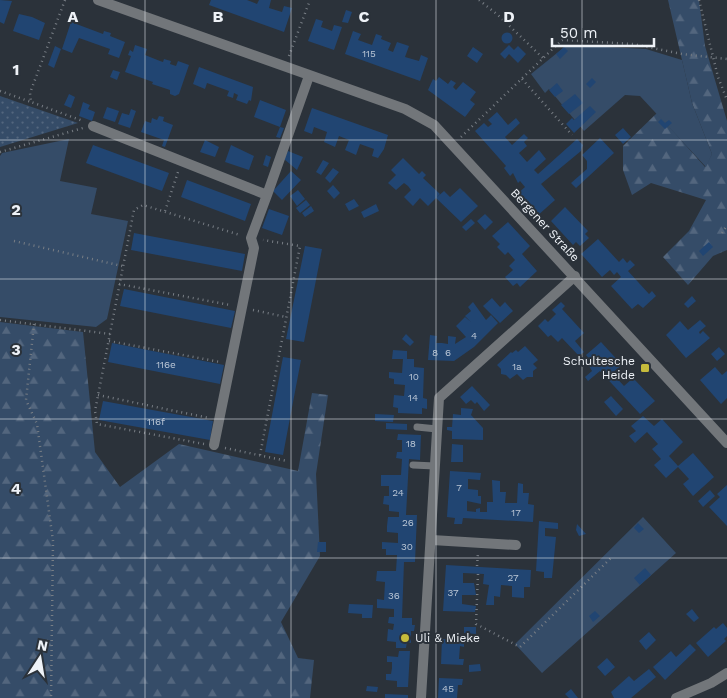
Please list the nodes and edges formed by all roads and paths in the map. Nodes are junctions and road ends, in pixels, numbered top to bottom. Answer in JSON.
{"nodes":[{"id":1,"x":66,"y":0,"type":"edge"},
{"id":2,"x":98,"y":0,"type":"edge"},
{"id":3,"x":310,"y":0,"type":"edge"},
{"id":4,"x":479,"y":0,"type":"edge"},
{"id":5,"x":699,"y":0,"type":"edge"},
{"id":6,"x":543,"y":58,"type":"junction"},
{"id":7,"x":713,"y":58,"type":"junction"},
{"id":8,"x":727,"y":59,"type":"edge"},
{"id":9,"x":285,"y":67,"type":"junction"},
{"id":10,"x":309,"y":76,"type":"junction"},
{"id":11,"x":522,"y":79,"type":"junction"},
{"id":12,"x":0,"y":91,"type":"edge"},
{"id":13,"x":727,"y":100,"type":"edge"},
{"id":14,"x":31,"y":102,"type":"junction"},
{"id":15,"x":93,"y":126,"type":"junction"},
{"id":16,"x":572,"y":135,"type":"dead end"},
{"id":17,"x":454,"y":144,"type":"junction"},
{"id":18,"x":0,"y":152,"type":"edge"},
{"id":19,"x":182,"y":163,"type":"junction"},
{"id":20,"x":267,"y":195,"type":"junction"},
{"id":21,"x":165,"y":211,"type":"junction"},
{"id":22,"x":727,"y":225,"type":"edge"},
{"id":23,"x":722,"y":233,"type":"dead end"},
{"id":24,"x":251,"y":238,"type":"junction"},
{"id":25,"x":14,"y":241,"type":"dead end"},
{"id":26,"x":122,"y":266,"type":"junction"},
{"id":27,"x":575,"y":276,"type":"junction"},
{"id":28,"x":119,"y":284,"type":"junction"},
{"id":29,"x":242,"y":307,"type":"junction"},
{"id":30,"x":286,"y":316,"type":"junction"},
{"id":31,"x":0,"y":320,"type":"edge"},
{"id":32,"x":34,"y":324,"type":"junction"},
{"id":33,"x":110,"y":334,"type":"junction"},
{"id":34,"x":109,"y":341,"type":"junction"},
{"id":35,"x":230,"y":364,"type":"junction"},
{"id":36,"x":98,"y":396,"type":"junction"},
{"id":37,"x":218,"y":420,"type":"junction"},
{"id":38,"x":417,"y":427,"type":"dead end"},
{"id":39,"x":437,"y":429,"type":"junction"},
{"id":40,"x":727,"y":443,"type":"edge"},
{"id":41,"x":214,"y":445,"type":"junction"},
{"id":42,"x":260,"y":455,"type":"junction"},
{"id":43,"x":287,"y":461,"type":"dead end"},
{"id":44,"x":413,"y":465,"type":"dead end"},
{"id":45,"x":435,"y":466,"type":"junction"},
{"id":46,"x":432,"y":540,"type":"junction"},
{"id":47,"x":516,"y":545,"type":"dead end"},
{"id":48,"x":613,"y":556,"type":"dead end"},
{"id":49,"x":478,"y":574,"type":"dead end"},
{"id":50,"x":727,"y":673,"type":"edge"},
{"id":51,"x":51,"y":698,"type":"edge"},
{"id":52,"x":421,"y":698,"type":"edge"},
{"id":53,"x":676,"y":698,"type":"edge"}],
"edges":[{"from":1,"to":14,"type":"path"},
{"from":2,"to":9,"type":"street","name":"Bergener Straße"},
{"from":3,"to":9,"type":"path"},
{"from":4,"to":6,"type":"path"},
{"from":5,"to":7,"type":"path"},
{"from":6,"to":7,"type":"path"},
{"from":6,"to":11,"type":"path"},
{"from":7,"to":8,"type":"path"},
{"from":7,"to":13,"type":"path"},
{"from":9,"to":10,"type":"street","name":"Bergener Straße"},
{"from":10,"to":17,"type":"street","name":"Bergener Straße"},
{"from":10,"to":20,"type":"street"},
{"from":11,"to":16,"type":"path"},
{"from":11,"to":17,"type":"path"},
{"from":12,"to":14,"type":"path"},
{"from":14,"to":15,"type":"path"},
{"from":15,"to":18,"type":"path"},
{"from":15,"to":19,"type":"street"},
{"from":17,"to":27,"type":"street","name":"Bergener Straße"},
{"from":19,"to":20,"type":"street"},
{"from":19,"to":21,"type":"path"},
{"from":20,"to":24,"type":"street"},
{"from":21,"to":24,"type":"path"},
{"from":21,"to":26,"type":"path"},
{"from":22,"to":23,"type":"path"},
{"from":24,"to":29,"type":"street"},
{"from":24,"to":30,"type":"path"},
{"from":25,"to":26,"type":"path"},
{"from":26,"to":28,"type":"path"},
{"from":27,"to":39,"type":"street"},
{"from":27,"to":40,"type":"street","name":"Bergener Straße"},
{"from":28,"to":29,"type":"path"},
{"from":28,"to":33,"type":"path"},
{"from":29,"to":30,"type":"path"},
{"from":29,"to":35,"type":"street"},
{"from":30,"to":42,"type":"path"},
{"from":31,"to":32,"type":"path"},
{"from":32,"to":33,"type":"path"},
{"from":32,"to":51,"type":"path"},
{"from":33,"to":34,"type":"path"},
{"from":34,"to":35,"type":"path"},
{"from":34,"to":36,"type":"path"},
{"from":35,"to":37,"type":"street"},
{"from":36,"to":37,"type":"path"},
{"from":36,"to":41,"type":"path"},
{"from":37,"to":41,"type":"street"},
{"from":38,"to":39,"type":"lane"},
{"from":39,"to":45,"type":"street"},
{"from":41,"to":42,"type":"path"},
{"from":42,"to":43,"type":"path"},
{"from":44,"to":45,"type":"lane"},
{"from":45,"to":46,"type":"street"},
{"from":46,"to":47,"type":"street"},
{"from":46,"to":52,"type":"street"},
{"from":48,"to":49,"type":"path"},
{"from":50,"to":53,"type":"street"}]}
